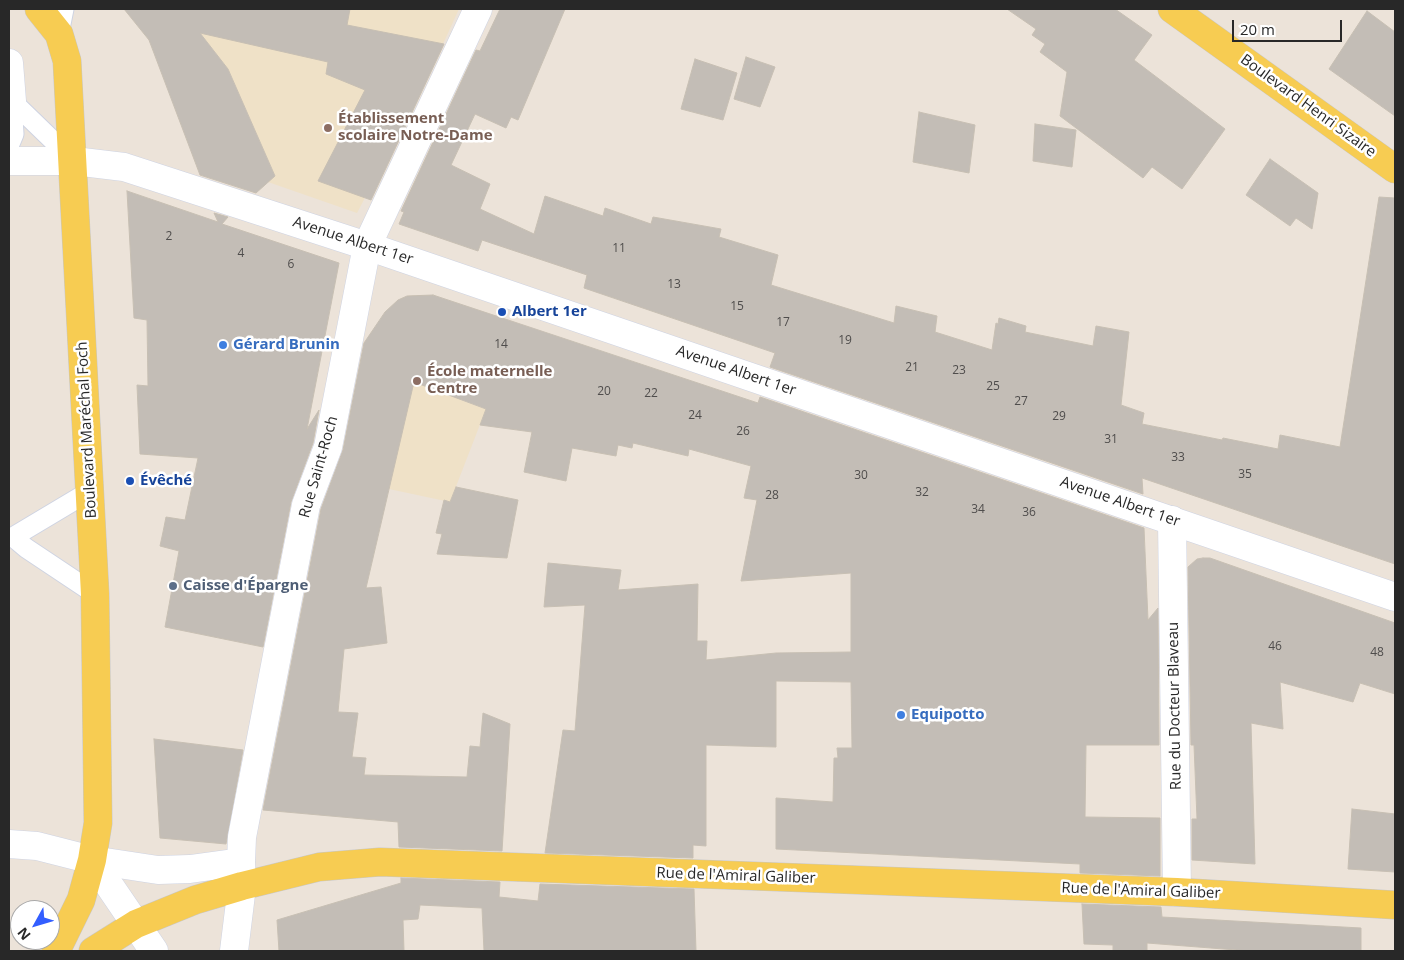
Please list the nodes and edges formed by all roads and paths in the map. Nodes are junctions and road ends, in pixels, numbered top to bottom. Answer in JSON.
{"nodes":[{"id":1,"x":39,"y":9,"type":"edge"},
{"id":2,"x":478,"y":9,"type":"edge"},
{"id":3,"x":1172,"y":9,"type":"edge"},
{"id":4,"x":62,"y":22,"type":"edge"},
{"id":5,"x":9,"y":63,"type":"edge"},
{"id":6,"x":12,"y":101,"type":"junction"},
{"id":7,"x":9,"y":146,"type":"edge"},
{"id":8,"x":9,"y":161,"type":"edge"},
{"id":9,"x":74,"y":161,"type":"junction"},
{"id":10,"x":1395,"y":169,"type":"edge"},
{"id":11,"x":367,"y":246,"type":"junction"},
{"id":12,"x":90,"y":491,"type":"junction"},
{"id":13,"x":1172,"y":520,"type":"junction"},
{"id":14,"x":95,"y":594,"type":"junction"},
{"id":15,"x":1395,"y":597,"type":"edge"},
{"id":16,"x":9,"y":844,"type":"edge"},
{"id":17,"x":92,"y":860,"type":"junction"},
{"id":18,"x":241,"y":874,"type":"junction"},
{"id":19,"x":1177,"y":892,"type":"junction"},
{"id":20,"x":1395,"y":905,"type":"edge"},
{"id":21,"x":136,"y":924,"type":"junction"},
{"id":22,"x":56,"y":951,"type":"edge"},
{"id":23,"x":93,"y":951,"type":"edge"},
{"id":24,"x":154,"y":951,"type":"edge"},
{"id":25,"x":234,"y":951,"type":"edge"}],
"edges":[{"from":1,"to":4,"type":"main road","name":"Boulevard Maréchal Foch"},
{"from":2,"to":11,"type":"street","name":"Rue Saint-Roch"},
{"from":3,"to":10,"type":"main road","name":"Boulevard Henri Sizaire"},
{"from":4,"to":9,"type":"main road","name":"Boulevard Maréchal Foch"},
{"from":5,"to":6,"type":"street"},
{"from":6,"to":7,"type":"lane"},
{"from":6,"to":9,"type":"lane"},
{"from":8,"to":9,"type":"street","name":"Avenue Albert 1er"},
{"from":9,"to":11,"type":"street","name":"Avenue Albert 1er"},
{"from":9,"to":12,"type":"main road","name":"Boulevard Maréchal Foch"},
{"from":11,"to":13,"type":"street","name":"Avenue Albert 1er"},
{"from":11,"to":18,"type":"street","name":"Rue Saint-Roch"},
{"from":12,"to":14,"type":"main road","name":"Boulevard Maréchal Foch"},
{"from":12,"to":14,"type":"lane"},
{"from":13,"to":15,"type":"street","name":"Avenue Albert 1er"},
{"from":13,"to":19,"type":"street","name":"Rue du Docteur Blaveau"},
{"from":14,"to":17,"type":"main road","name":"Boulevard Maréchal Foch"},
{"from":16,"to":17,"type":"street","name":"Rue de l'Amiral Galiber"},
{"from":17,"to":18,"type":"street","name":"Rue de l'Amiral Galiber"},
{"from":17,"to":21,"type":"street"},
{"from":17,"to":22,"type":"main road","name":"Boulevard Maréchal Foch"},
{"from":18,"to":19,"type":"main road","name":"Rue de l'Amiral Galiber"},
{"from":18,"to":21,"type":"main road","name":"Rue de l'Amiral Galiber"},
{"from":18,"to":25,"type":"street","name":"Rue Saint-Roch"},
{"from":19,"to":20,"type":"main road","name":"Rue de l'Amiral Galiber"},
{"from":21,"to":23,"type":"main road","name":"Rue de l'Amiral Galiber"},
{"from":21,"to":24,"type":"street"}]}
